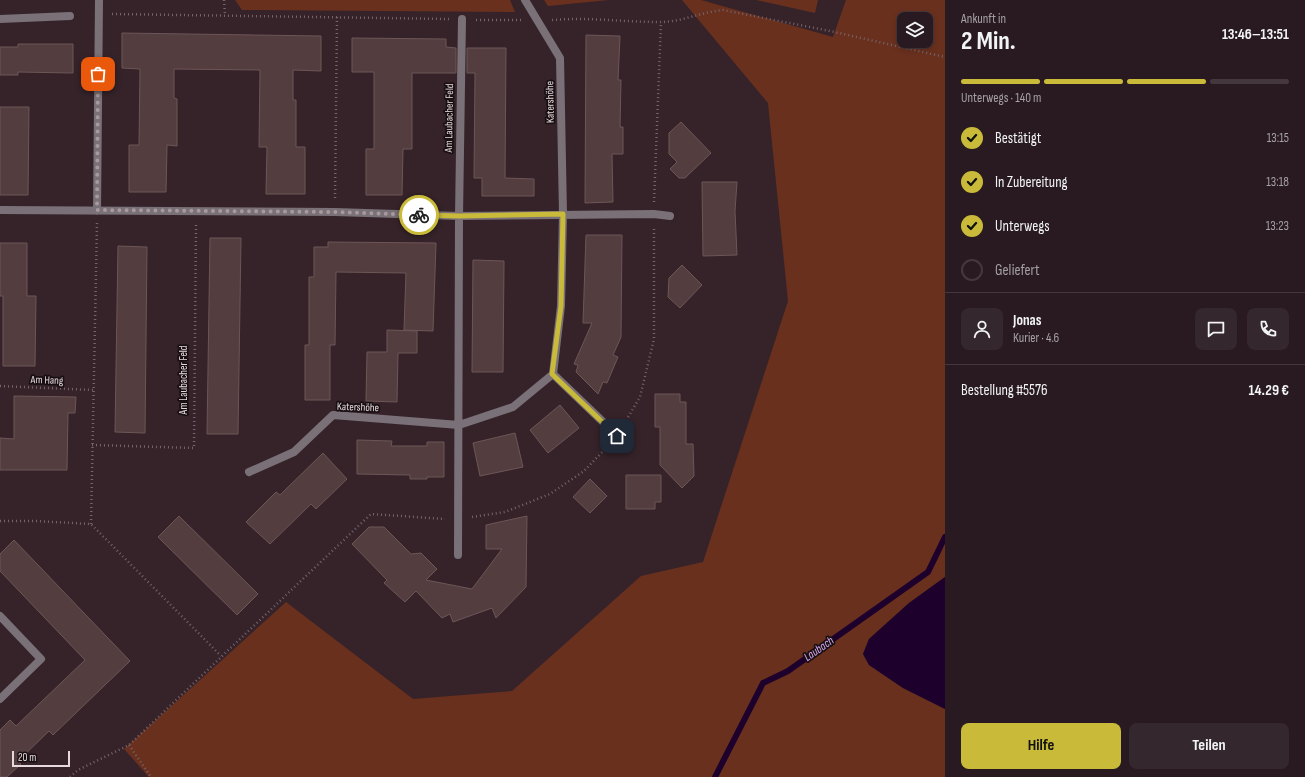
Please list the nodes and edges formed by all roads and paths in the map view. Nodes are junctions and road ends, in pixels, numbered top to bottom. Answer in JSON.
{"nodes":[{"id":1,"x":99,"y":0,"type":"edge"},
{"id":2,"x":224,"y":0,"type":"edge"},
{"id":3,"x":525,"y":0,"type":"edge"},
{"id":4,"x":99,"y":13,"type":"junction"},
{"id":5,"x":225,"y":15,"type":"junction"},
{"id":6,"x":70,"y":16,"type":"dead end"},
{"id":7,"x":337,"y":17,"type":"junction"},
{"id":8,"x":0,"y":19,"type":"edge"},
{"id":9,"x":462,"y":19,"type":"junction"},
{"id":10,"x":538,"y":20,"type":"junction"},
{"id":11,"x":945,"y":57,"type":"edge"},
{"id":12,"x":0,"y":210,"type":"edge"},
{"id":13,"x":97,"y":210,"type":"junction"},
{"id":14,"x":196,"y":211,"type":"junction"},
{"id":15,"x":335,"y":212,"type":"junction"},
{"id":16,"x":563,"y":214,"type":"junction"},
{"id":17,"x":459,"y":216,"type":"junction"},
{"id":18,"x":670,"y":216,"type":"dead end"},
{"id":19,"x":552,"y":374,"type":"junction"},
{"id":20,"x":0,"y":386,"type":"edge"},
{"id":21,"x":92,"y":390,"type":"junction"},
{"id":22,"x":459,"y":425,"type":"junction"},
{"id":23,"x":624,"y":442,"type":"dead end"},
{"id":24,"x":92,"y":445,"type":"junction"},
{"id":25,"x":250,"y":472,"type":"dead end"},
{"id":26,"x":0,"y":521,"type":"edge"},
{"id":27,"x":91,"y":524,"type":"junction"},
{"id":28,"x":458,"y":555,"type":"dead end"},
{"id":29,"x":0,"y":616,"type":"edge"},
{"id":30,"x":222,"y":656,"type":"dead end"},
{"id":31,"x":0,"y":699,"type":"edge"},
{"id":32,"x":128,"y":745,"type":"dead end"},
{"id":33,"x":151,"y":777,"type":"edge"}],
"edges":[{"from":1,"to":4,"type":"street"},
{"from":2,"to":5,"type":"path"},
{"from":3,"to":10,"type":"street","name":"Katershöhe"},
{"from":4,"to":5,"type":"path"},
{"from":4,"to":13,"type":"street"},
{"from":5,"to":7,"type":"path"},
{"from":6,"to":8,"type":"street"},
{"from":7,"to":9,"type":"path"},
{"from":7,"to":15,"type":"path"},
{"from":9,"to":10,"type":"path"},
{"from":9,"to":17,"type":"street","name":"Am Laubacher Feld"},
{"from":10,"to":11,"type":"path"},
{"from":10,"to":16,"type":"street","name":"Katershöhe"},
{"from":12,"to":13,"type":"street"},
{"from":13,"to":14,"type":"street"},
{"from":13,"to":21,"type":"path"},
{"from":14,"to":15,"type":"street"},
{"from":14,"to":24,"type":"path","name":"Am Laubacher Feld"},
{"from":15,"to":17,"type":"street"},
{"from":16,"to":17,"type":"street"},
{"from":16,"to":18,"type":"street"},
{"from":16,"to":19,"type":"street","name":"Katershöhe"},
{"from":17,"to":22,"type":"street","name":"Am Laubacher Feld"},
{"from":19,"to":22,"type":"street","name":"Katershöhe"},
{"from":19,"to":23,"type":"street"},
{"from":20,"to":21,"type":"path","name":"Am Hang"},
{"from":21,"to":24,"type":"path"},
{"from":22,"to":25,"type":"street","name":"Katershöhe"},
{"from":22,"to":28,"type":"street"},
{"from":24,"to":27,"type":"path"},
{"from":26,"to":27,"type":"path"},
{"from":27,"to":30,"type":"path"},
{"from":29,"to":31,"type":"street"},
{"from":32,"to":33,"type":"path"}]}
